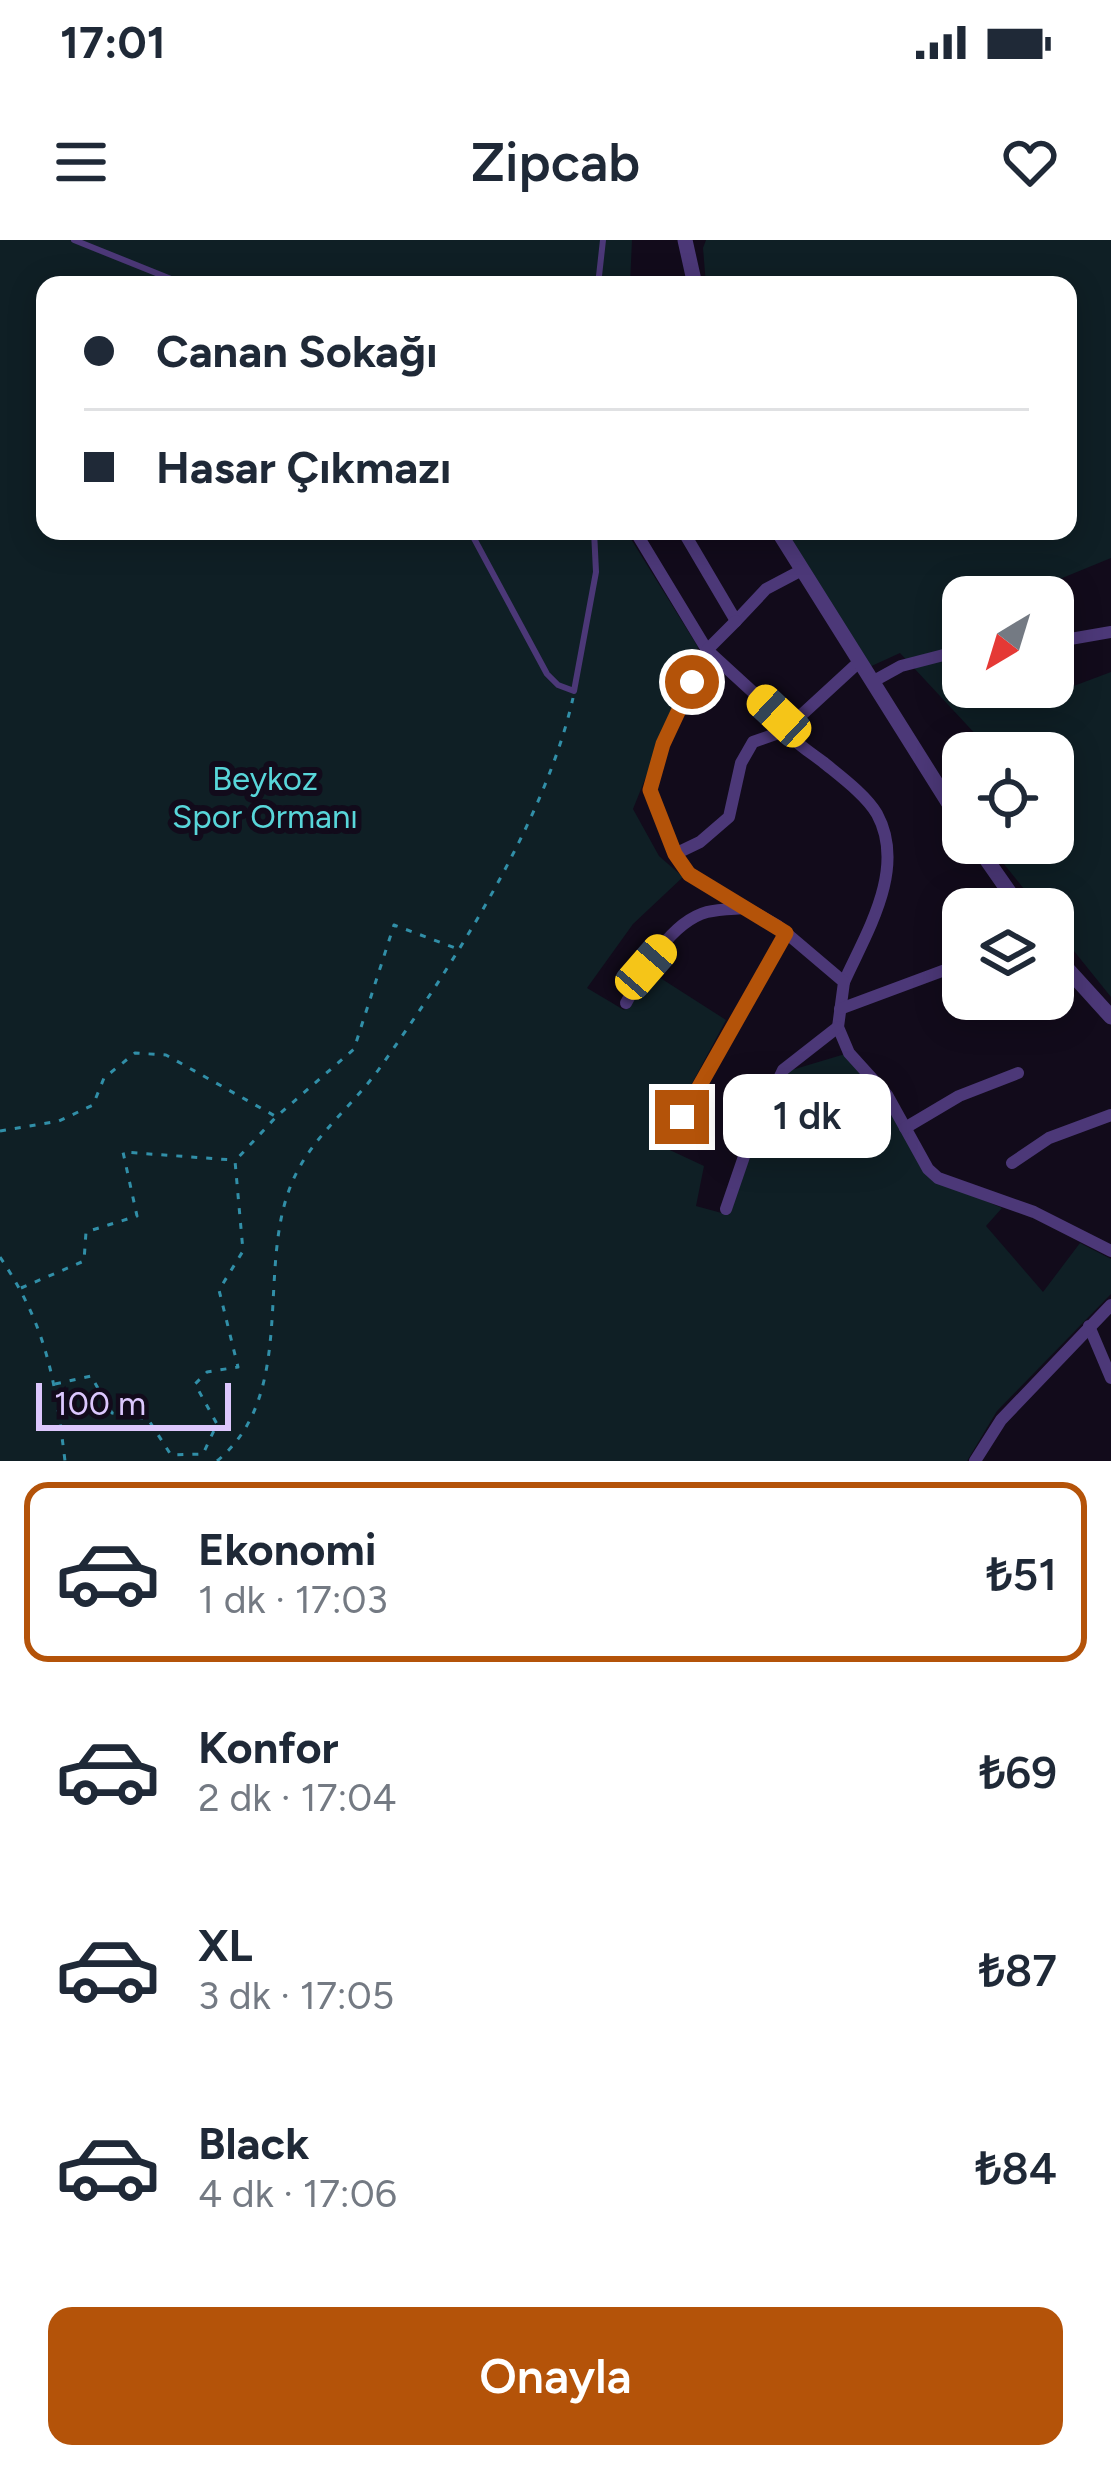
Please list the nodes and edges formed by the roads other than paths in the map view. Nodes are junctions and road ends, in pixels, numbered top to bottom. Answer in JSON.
{"nodes":[{"id":1,"x":74,"y":240,"type":"edge"},
{"id":2,"x":603,"y":240,"type":"edge"},
{"id":3,"x":685,"y":240,"type":"edge"},
{"id":4,"x":698,"y":240,"type":"edge"},
{"id":5,"x":164,"y":276,"type":"edge"},
{"id":6,"x":599,"y":276,"type":"edge"},
{"id":7,"x":693,"y":276,"type":"edge"},
{"id":8,"x":696,"y":276,"type":"edge"},
{"id":9,"x":475,"y":540,"type":"edge"},
{"id":10,"x":594,"y":540,"type":"edge"},
{"id":11,"x":640,"y":540,"type":"edge"},
{"id":12,"x":688,"y":540,"type":"edge"},
{"id":13,"x":784,"y":540,"type":"edge"},
{"id":14,"x":802,"y":570,"type":"junction"},
{"id":15,"x":736,"y":621,"type":"junction"},
{"id":16,"x":1111,"y":632,"type":"edge"},
{"id":17,"x":1074,"y":638,"type":"edge"},
{"id":18,"x":707,"y":650,"type":"junction"},
{"id":19,"x":942,"y":656,"type":"edge"},
{"id":20,"x":859,"y":662,"type":"junction"},
{"id":21,"x":872,"y":682,"type":"junction"},
{"id":22,"x":784,"y":731,"type":"junction"},
{"id":23,"x":942,"y":793,"type":"edge"},
{"id":24,"x":675,"y":854,"type":"junction"},
{"id":25,"x":746,"y":908,"type":"junction"},
{"id":26,"x":786,"y":933,"type":"junction"},
{"id":27,"x":942,"y":972,"type":"edge"},
{"id":28,"x":1074,"y":976,"type":"edge"},
{"id":29,"x":844,"y":982,"type":"junction"},
{"id":30,"x":626,"y":1003,"type":"dead end"},
{"id":31,"x":840,"y":1009,"type":"junction"},
{"id":32,"x":1111,"y":1017,"type":"edge"},
{"id":33,"x":838,"y":1027,"type":"junction"},
{"id":34,"x":1018,"y":1073,"type":"dead end"},
{"id":35,"x":1111,"y":1115,"type":"edge"},
{"id":36,"x":682,"y":1117,"type":"dead end"},
{"id":37,"x":905,"y":1128,"type":"junction"},
{"id":38,"x":1012,"y":1163,"type":"dead end"},
{"id":39,"x":726,"y":1209,"type":"dead end"},
{"id":40,"x":1111,"y":1251,"type":"edge"},
{"id":41,"x":1111,"y":1305,"type":"edge"},
{"id":42,"x":1089,"y":1326,"type":"junction"},
{"id":43,"x":1111,"y":1378,"type":"edge"},
{"id":44,"x":975,"y":1461,"type":"edge"}],
"edges":[{"from":1,"to":5,"type":"lane"},
{"from":2,"to":6,"type":"lane"},
{"from":3,"to":7,"type":"street"},
{"from":4,"to":8,"type":"street"},
{"from":9,"to":10,"type":"lane"},
{"from":11,"to":18,"type":"street"},
{"from":12,"to":15,"type":"street"},
{"from":13,"to":14,"type":"street"},
{"from":14,"to":15,"type":"street"},
{"from":14,"to":20,"type":"street"},
{"from":15,"to":18,"type":"street"},
{"from":16,"to":17,"type":"street"},
{"from":18,"to":22,"type":"street"},
{"from":18,"to":24,"type":"street"},
{"from":19,"to":21,"type":"street"},
{"from":20,"to":21,"type":"street"},
{"from":20,"to":22,"type":"street"},
{"from":21,"to":23,"type":"street"},
{"from":22,"to":24,"type":"street"},
{"from":22,"to":29,"type":"street"},
{"from":24,"to":25,"type":"street"},
{"from":25,"to":26,"type":"street"},
{"from":25,"to":30,"type":"street"},
{"from":26,"to":29,"type":"street"},
{"from":26,"to":36,"type":"street"},
{"from":27,"to":31,"type":"street"},
{"from":28,"to":32,"type":"street"},
{"from":29,"to":31,"type":"street"},
{"from":31,"to":33,"type":"street"},
{"from":33,"to":37,"type":"street"},
{"from":33,"to":39,"type":"street"},
{"from":34,"to":37,"type":"street"},
{"from":35,"to":38,"type":"street"},
{"from":37,"to":40,"type":"street"},
{"from":41,"to":42,"type":"street"},
{"from":42,"to":43,"type":"street"},
{"from":42,"to":44,"type":"street"}]}
